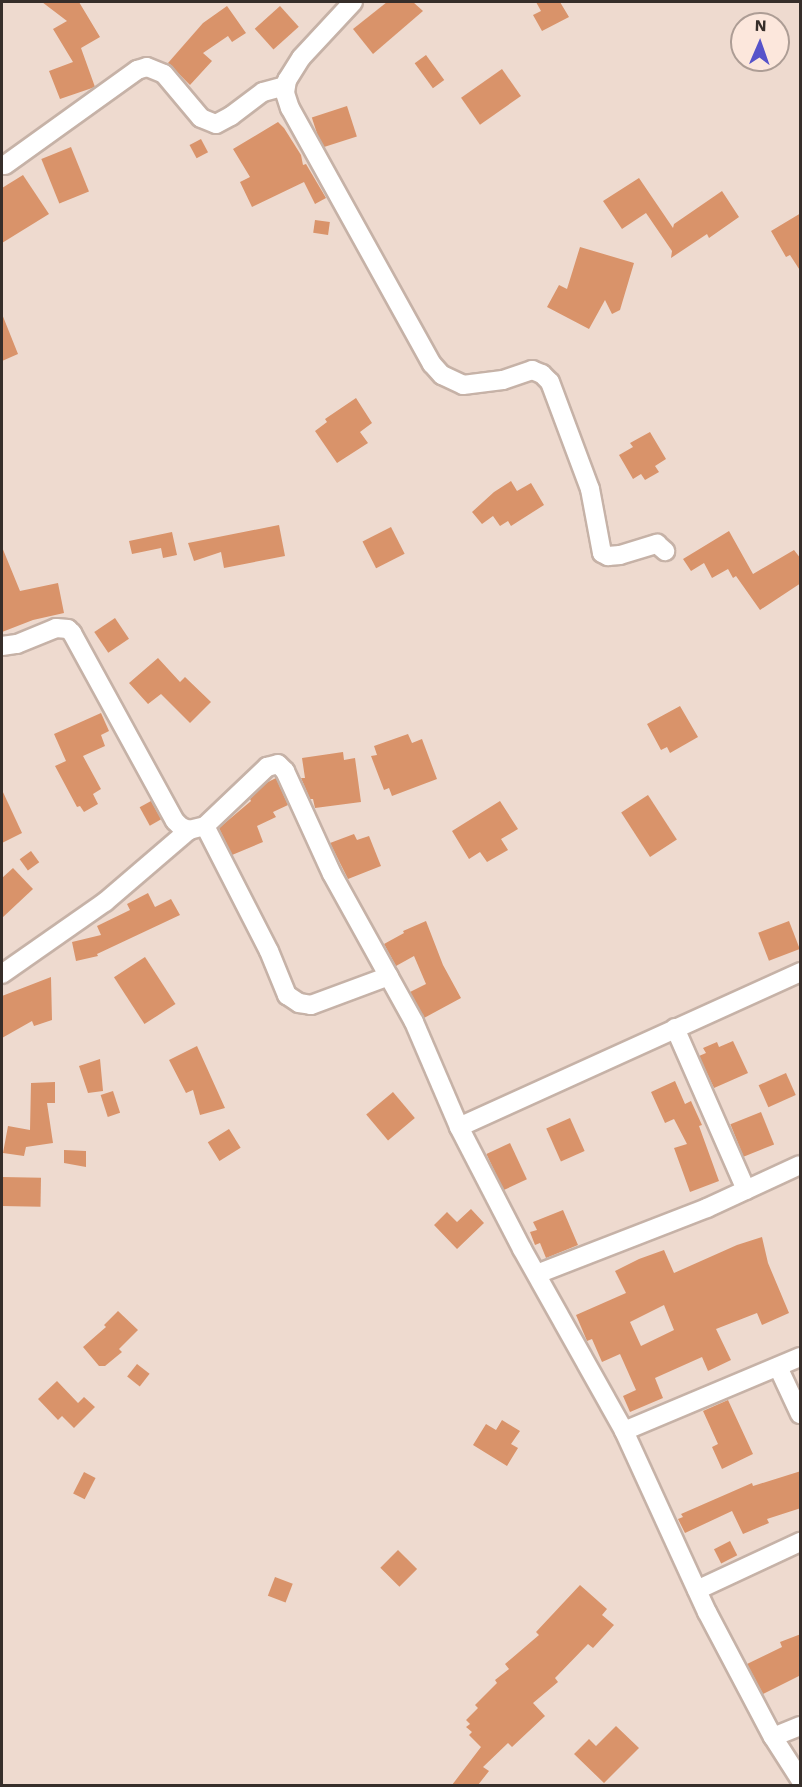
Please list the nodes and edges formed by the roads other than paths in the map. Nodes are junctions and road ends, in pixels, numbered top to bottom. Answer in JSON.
{"nodes":[{"id":1,"x":349,"y":3,"type":"edge"},
{"id":2,"x":285,"y":86,"type":"junction"},
{"id":3,"x":5,"y":165,"type":"dead end"},
{"id":4,"x":665,"y":551,"type":"dead end"},
{"id":5,"x":2,"y":646,"type":"edge"},
{"id":6,"x":197,"y":828,"type":"junction"},
{"id":7,"x":801,"y":972,"type":"edge"},
{"id":8,"x":2,"y":974,"type":"edge"},
{"id":9,"x":389,"y":976,"type":"junction"},
{"id":10,"x":675,"y":1028,"type":"junction"},
{"id":11,"x":459,"y":1126,"type":"junction"},
{"id":12,"x":801,"y":1165,"type":"edge"},
{"id":13,"x":746,"y":1190,"type":"junction"},
{"id":14,"x":537,"y":1274,"type":"junction"},
{"id":15,"x":801,"y":1357,"type":"edge"},
{"id":16,"x":778,"y":1366,"type":"junction"},
{"id":17,"x":801,"y":1414,"type":"edge"},
{"id":18,"x":624,"y":1431,"type":"junction"},
{"id":19,"x":801,"y":1542,"type":"edge"},
{"id":20,"x":697,"y":1590,"type":"junction"},
{"id":21,"x":801,"y":1726,"type":"edge"},
{"id":22,"x":773,"y":1737,"type":"junction"},
{"id":23,"x":801,"y":1779,"type":"edge"}],
"edges":[{"from":1,"to":2,"type":"street"},
{"from":2,"to":3,"type":"street"},
{"from":2,"to":4,"type":"street"},
{"from":5,"to":6,"type":"street"},
{"from":6,"to":8,"type":"street"},
{"from":6,"to":9,"type":"street"},
{"from":6,"to":9,"type":"street"},
{"from":7,"to":10,"type":"street"},
{"from":9,"to":11,"type":"street"},
{"from":10,"to":11,"type":"street"},
{"from":10,"to":13,"type":"street"},
{"from":11,"to":14,"type":"street"},
{"from":12,"to":13,"type":"street"},
{"from":13,"to":14,"type":"street"},
{"from":14,"to":18,"type":"street"},
{"from":15,"to":16,"type":"street"},
{"from":16,"to":17,"type":"street"},
{"from":16,"to":18,"type":"street"},
{"from":18,"to":20,"type":"street"},
{"from":19,"to":20,"type":"street"},
{"from":20,"to":22,"type":"street"},
{"from":21,"to":22,"type":"street"},
{"from":22,"to":23,"type":"street"}]}
